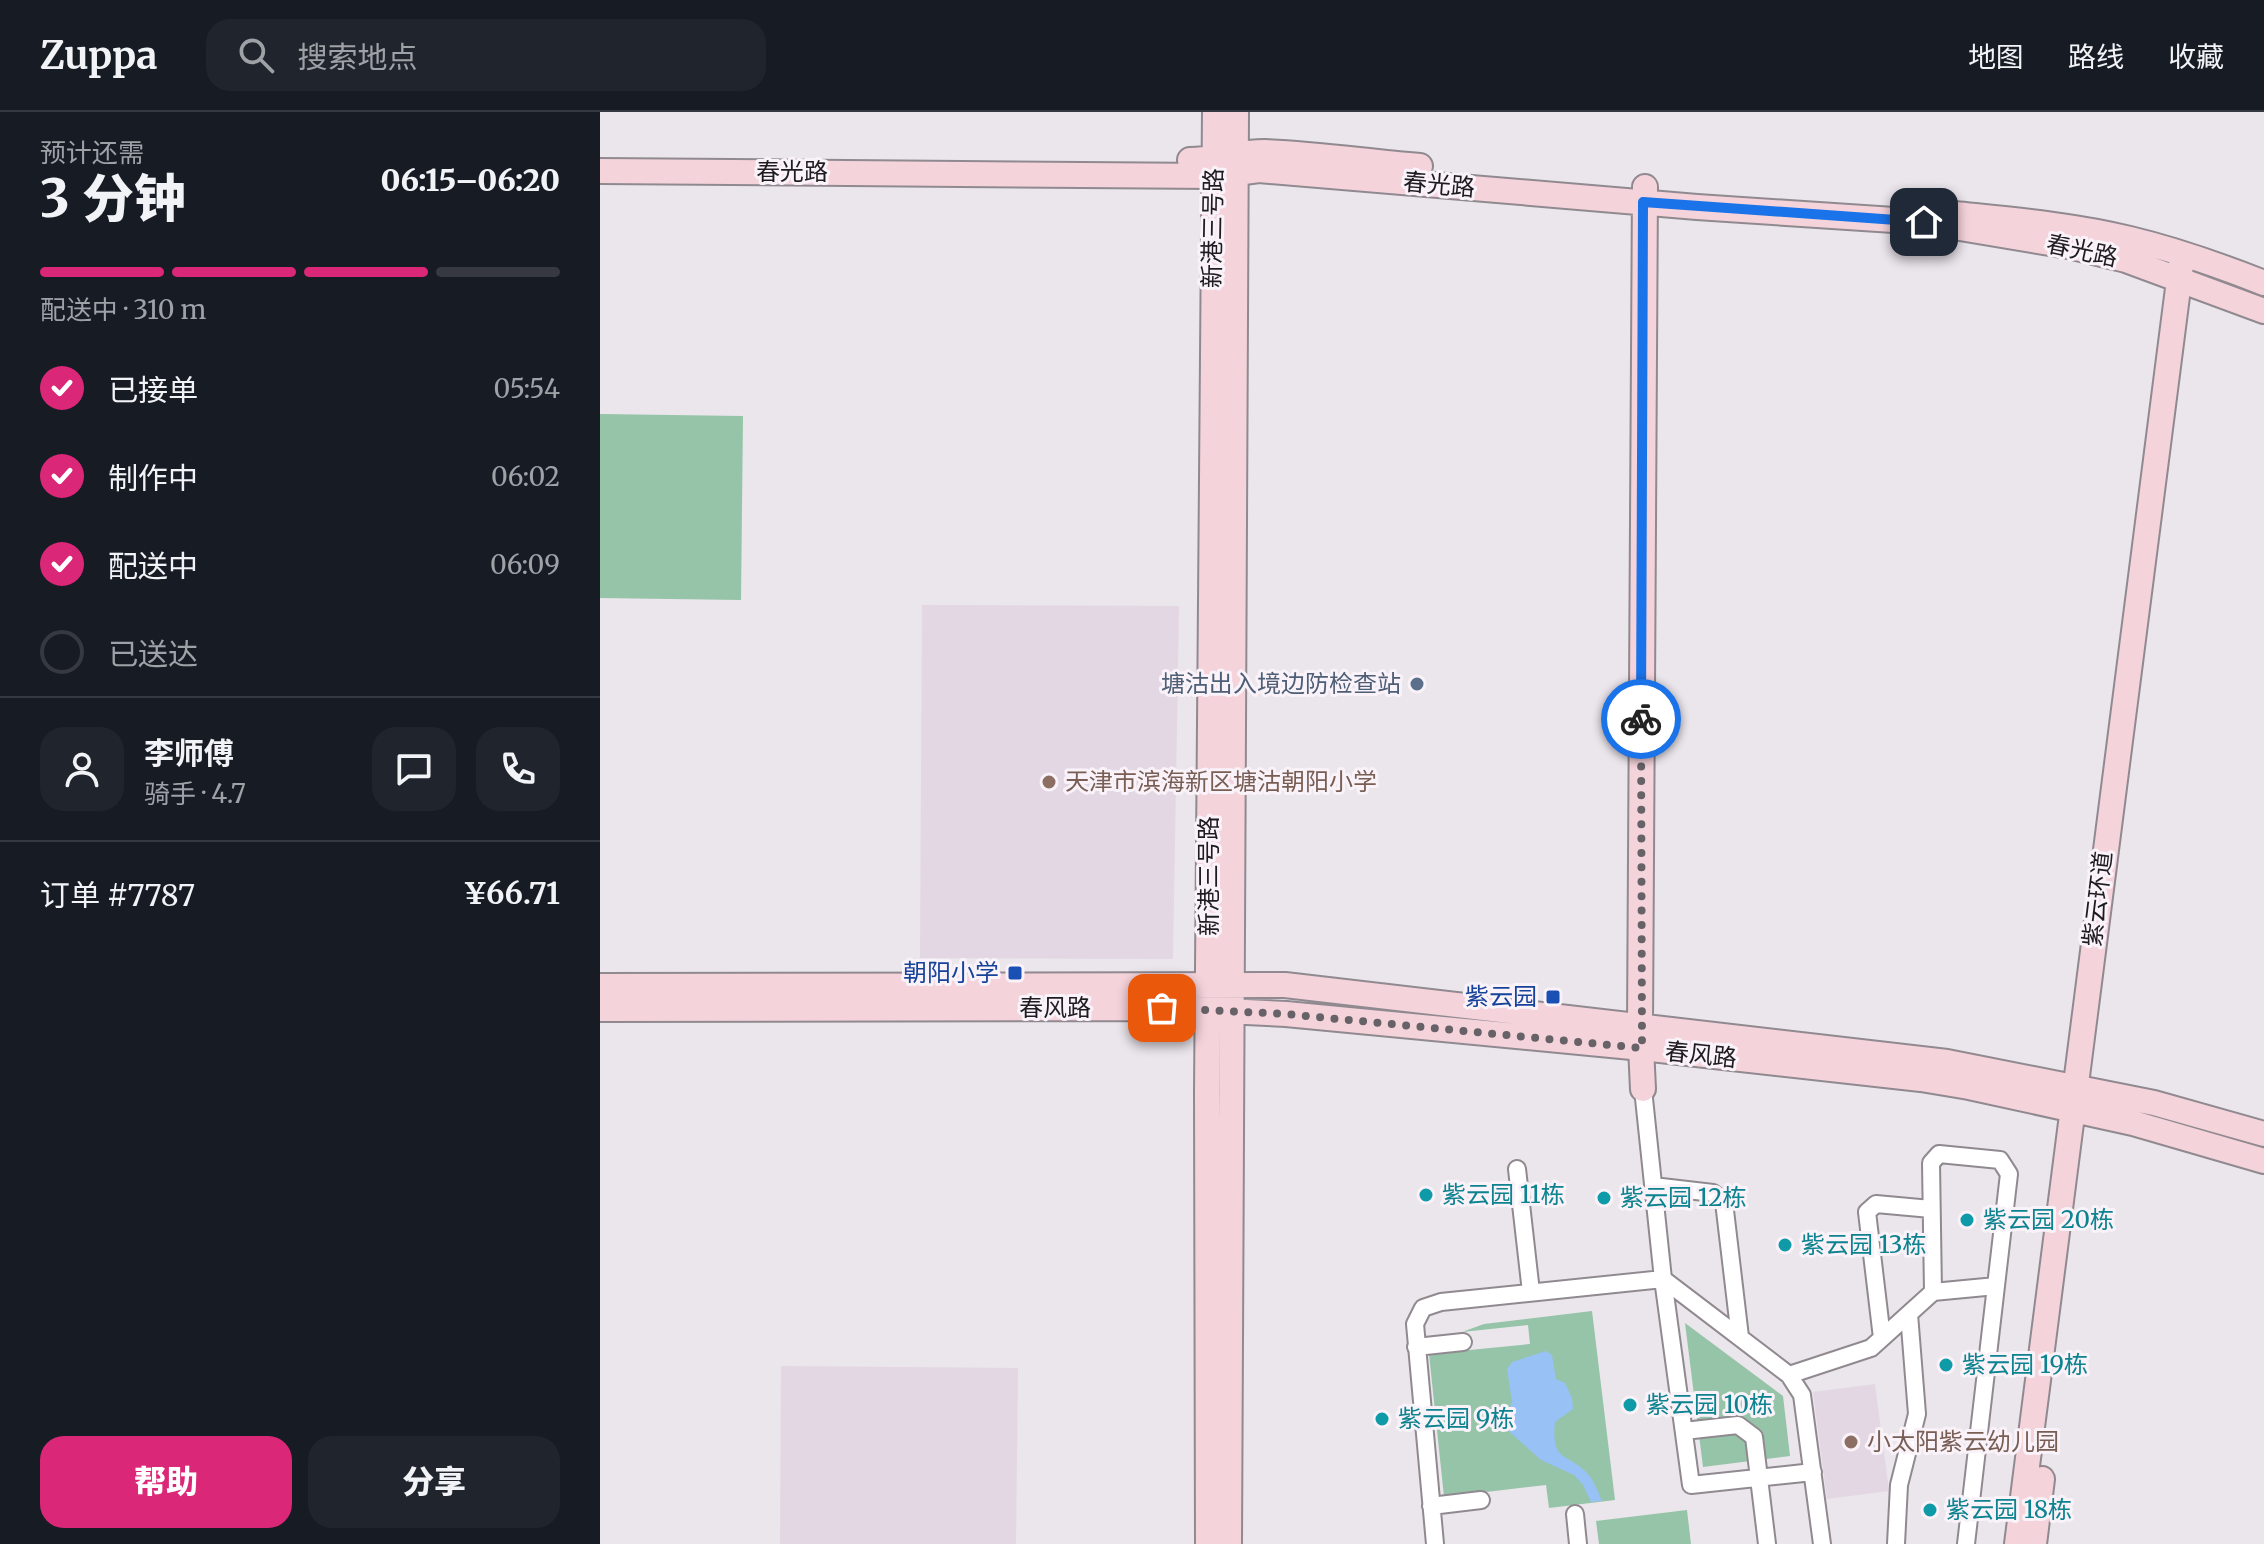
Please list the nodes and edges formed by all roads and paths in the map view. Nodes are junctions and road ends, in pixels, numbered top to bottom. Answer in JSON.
{"nodes":[{"id":1,"x":1215,"y":112,"type":"edge"},
{"id":2,"x":1236,"y":112,"type":"edge"},
{"id":3,"x":600,"y":158,"type":"edge"},
{"id":4,"x":1225,"y":165,"type":"junction"},
{"id":5,"x":600,"y":171,"type":"edge"},
{"id":6,"x":1644,"y":194,"type":"junction"},
{"id":7,"x":2189,"y":269,"type":"junction"},
{"id":8,"x":2264,"y":283,"type":"edge"},
{"id":9,"x":2264,"y":311,"type":"edge"},
{"id":10,"x":1221,"y":924,"type":"junction"},
{"id":11,"x":1285,"y":985,"type":"junction"},
{"id":12,"x":600,"y":986,"type":"edge"},
{"id":13,"x":1221,"y":996,"type":"junction"},
{"id":14,"x":1162,"y":997,"type":"junction"},
{"id":15,"x":600,"y":1009,"type":"edge"},
{"id":16,"x":1641,"y":1037,"type":"junction"},
{"id":17,"x":1220,"y":1056,"type":"junction"},
{"id":18,"x":1643,"y":1089,"type":"joint"},
{"id":19,"x":2040,"y":1091,"type":"junction"},
{"id":20,"x":2079,"y":1101,"type":"junction"},
{"id":21,"x":2264,"y":1134,"type":"edge"},
{"id":22,"x":2075,"y":1152,"type":"junction"},
{"id":23,"x":2264,"y":1161,"type":"edge"},
{"id":24,"x":1517,"y":1169,"type":"dead end"},
{"id":25,"x":1653,"y":1186,"type":"junction"},
{"id":26,"x":1931,"y":1209,"type":"junction"},
{"id":27,"x":1663,"y":1279,"type":"junction"},
{"id":28,"x":1996,"y":1286,"type":"junction"},
{"id":29,"x":1531,"y":1292,"type":"junction"},
{"id":30,"x":1933,"y":1292,"type":"junction"},
{"id":31,"x":1909,"y":1314,"type":"junction"},
{"id":32,"x":1740,"y":1337,"type":"junction"},
{"id":33,"x":1882,"y":1338,"type":"junction"},
{"id":34,"x":1463,"y":1342,"type":"dead end"},
{"id":35,"x":1416,"y":1347,"type":"junction"},
{"id":36,"x":1789,"y":1375,"type":"junction"},
{"id":37,"x":1684,"y":1431,"type":"junction"},
{"id":38,"x":1813,"y":1472,"type":"junction"},
{"id":39,"x":1759,"y":1478,"type":"junction"},
{"id":40,"x":1481,"y":1500,"type":"dead end"},
{"id":41,"x":1431,"y":1506,"type":"junction"},
{"id":42,"x":1575,"y":1514,"type":"dead end"},
{"id":43,"x":1208,"y":1544,"type":"edge"},
{"id":44,"x":1229,"y":1544,"type":"edge"},
{"id":45,"x":1435,"y":1544,"type":"edge"},
{"id":46,"x":1578,"y":1544,"type":"edge"},
{"id":47,"x":1767,"y":1544,"type":"edge"},
{"id":48,"x":1822,"y":1544,"type":"edge"},
{"id":49,"x":1896,"y":1544,"type":"edge"},
{"id":50,"x":1966,"y":1544,"type":"edge"},
{"id":51,"x":2017,"y":1544,"type":"edge"},
{"id":52,"x":2034,"y":1544,"type":"edge"}],
"edges":[{"from":1,"to":4,"type":"main road","name":"新港三号路"},
{"from":2,"to":4,"type":"main road","name":"新港三号路"},
{"from":3,"to":4,"type":"main road","name":"春光路"},
{"from":4,"to":5,"type":"main road","name":"春光路"},
{"from":4,"to":6,"type":"main road","name":"春光路"},
{"from":4,"to":10,"type":"main road","name":"新港三号路"},
{"from":6,"to":7,"type":"main road","name":"春光路"},
{"from":6,"to":16,"type":"main road"},
{"from":7,"to":8,"type":"main road","name":"春光路"},
{"from":7,"to":9,"type":"main road","name":"春光路"},
{"from":7,"to":20,"type":"main road","name":"紫云环道"},
{"from":10,"to":11,"type":"main road"},
{"from":10,"to":13,"type":"main road","name":"新港三号路"},
{"from":11,"to":13,"type":"main road","name":"春风路"},
{"from":11,"to":16,"type":"main road","name":"春风路"},
{"from":12,"to":14,"type":"main road","name":"春风路"},
{"from":13,"to":14,"type":"main road","name":"春风路"},
{"from":13,"to":16,"type":"main road","name":"春风路"},
{"from":13,"to":17,"type":"main road","name":"新港三号路"},
{"from":14,"to":15,"type":"main road","name":"春风路"},
{"from":14,"to":17,"type":"main road"},
{"from":16,"to":18,"type":"main road"},
{"from":16,"to":19,"type":"main road","name":"春风路"},
{"from":17,"to":43,"type":"main road","name":"新港三号路"},
{"from":17,"to":44,"type":"main road","name":"新港三号路"},
{"from":18,"to":25,"type":"street"},
{"from":19,"to":20,"type":"main road","name":"春风路"},
{"from":19,"to":22,"type":"main road"},
{"from":20,"to":21,"type":"main road","name":"春风路"},
{"from":20,"to":22,"type":"main road","name":"紫云环道"},
{"from":20,"to":23,"type":"main road","name":"春风路"},
{"from":22,"to":51,"type":"main road","name":"紫云环道"},
{"from":22,"to":52,"type":"main road","name":"紫云环道"},
{"from":24,"to":29,"type":"street"},
{"from":25,"to":27,"type":"street"},
{"from":25,"to":32,"type":"street"},
{"from":26,"to":28,"type":"street"},
{"from":26,"to":30,"type":"street"},
{"from":26,"to":33,"type":"street"},
{"from":27,"to":29,"type":"street"},
{"from":27,"to":32,"type":"street"},
{"from":27,"to":37,"type":"street"},
{"from":28,"to":30,"type":"street"},
{"from":28,"to":50,"type":"street"},
{"from":29,"to":35,"type":"street"},
{"from":30,"to":31,"type":"street"},
{"from":31,"to":33,"type":"street"},
{"from":31,"to":49,"type":"street"},
{"from":32,"to":36,"type":"street"},
{"from":33,"to":36,"type":"street"},
{"from":34,"to":35,"type":"street"},
{"from":35,"to":41,"type":"street"},
{"from":36,"to":38,"type":"street"},
{"from":37,"to":39,"type":"street"},
{"from":37,"to":39,"type":"street"},
{"from":38,"to":39,"type":"street"},
{"from":38,"to":48,"type":"street"},
{"from":39,"to":47,"type":"street"},
{"from":40,"to":41,"type":"street"},
{"from":41,"to":45,"type":"street"},
{"from":42,"to":46,"type":"street"}]}
